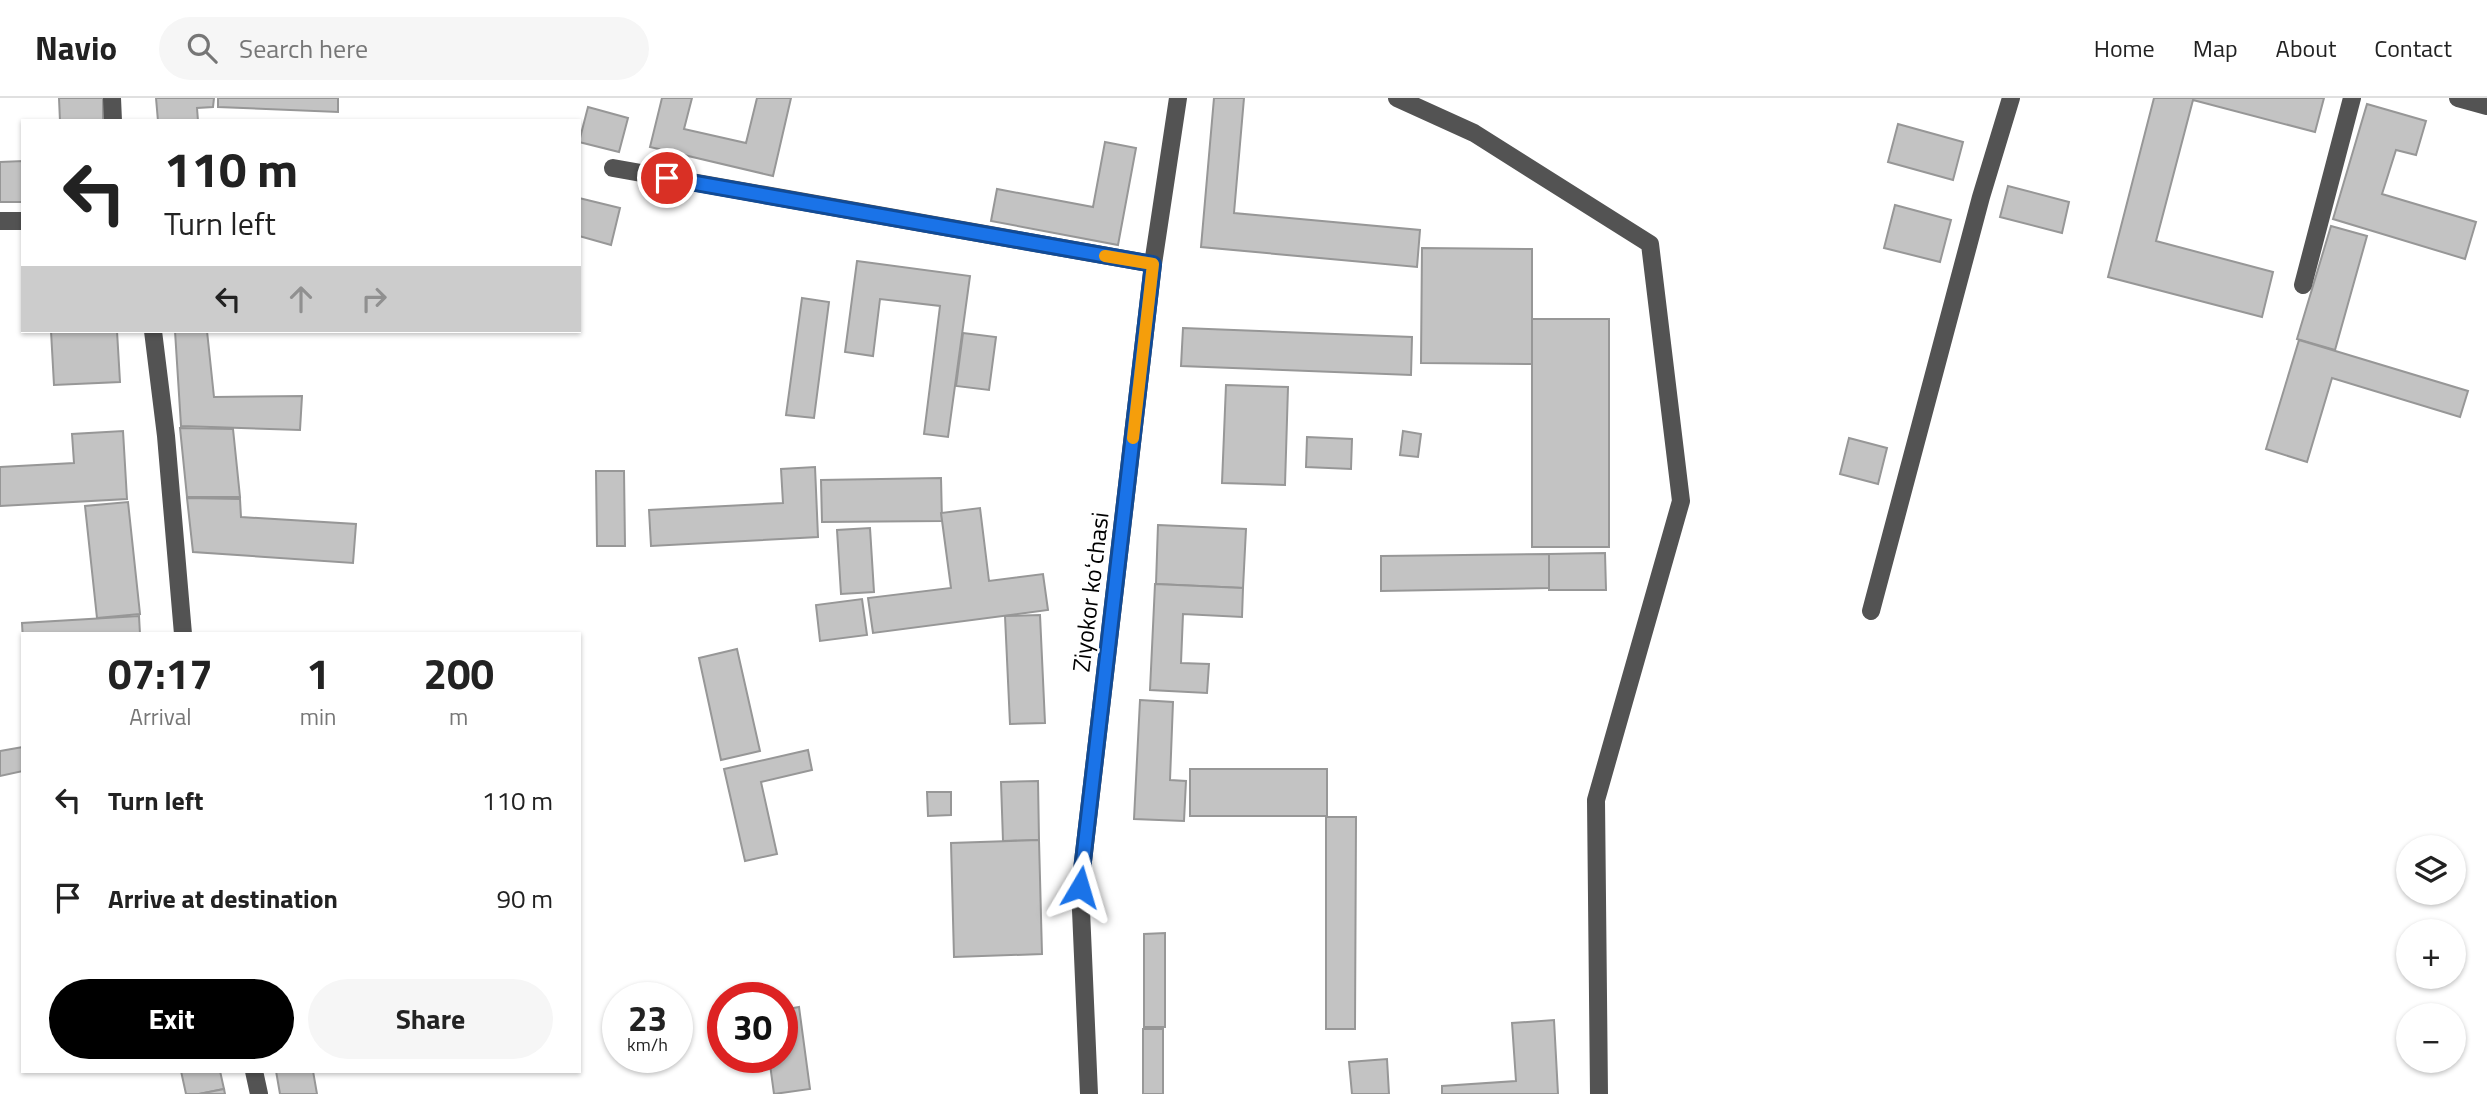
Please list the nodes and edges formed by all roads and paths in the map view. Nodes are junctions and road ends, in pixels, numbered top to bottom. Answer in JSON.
{"nodes":[{"id":1,"x":112,"y":98,"type":"edge"},
{"id":2,"x":1178,"y":98,"type":"edge"},
{"id":3,"x":1396,"y":98,"type":"edge"},
{"id":4,"x":2011,"y":98,"type":"edge"},
{"id":5,"x":2352,"y":98,"type":"edge"},
{"id":6,"x":2458,"y":98,"type":"edge"},
{"id":7,"x":2487,"y":106,"type":"edge"},
{"id":8,"x":113,"y":119,"type":"edge"},
{"id":9,"x":613,"y":168,"type":"dead end"},
{"id":10,"x":0,"y":221,"type":"edge"},
{"id":11,"x":21,"y":221,"type":"edge"},
{"id":12,"x":1153,"y":264,"type":"junction"},
{"id":13,"x":2303,"y":285,"type":"dead end"},
{"id":14,"x":153,"y":333,"type":"edge"},
{"id":15,"x":1871,"y":611,"type":"dead end"},
{"id":16,"x":183,"y":632,"type":"edge"},
{"id":17,"x":254,"y":1073,"type":"edge"},
{"id":18,"x":259,"y":1094,"type":"edge"},
{"id":19,"x":1088,"y":1094,"type":"edge"},
{"id":20,"x":1599,"y":1094,"type":"edge"}],
"edges":[{"from":1,"to":8,"type":"street"},
{"from":2,"to":12,"type":"street","name":"Ziyokor koʻchasi"},
{"from":3,"to":20,"type":"street"},
{"from":4,"to":15,"type":"street"},
{"from":5,"to":13,"type":"street"},
{"from":6,"to":7,"type":"street"},
{"from":9,"to":12,"type":"street"},
{"from":10,"to":11,"type":"street"},
{"from":12,"to":19,"type":"street","name":"Ziyokor koʻchasi"},
{"from":14,"to":16,"type":"street"},
{"from":17,"to":18,"type":"street"}]}
